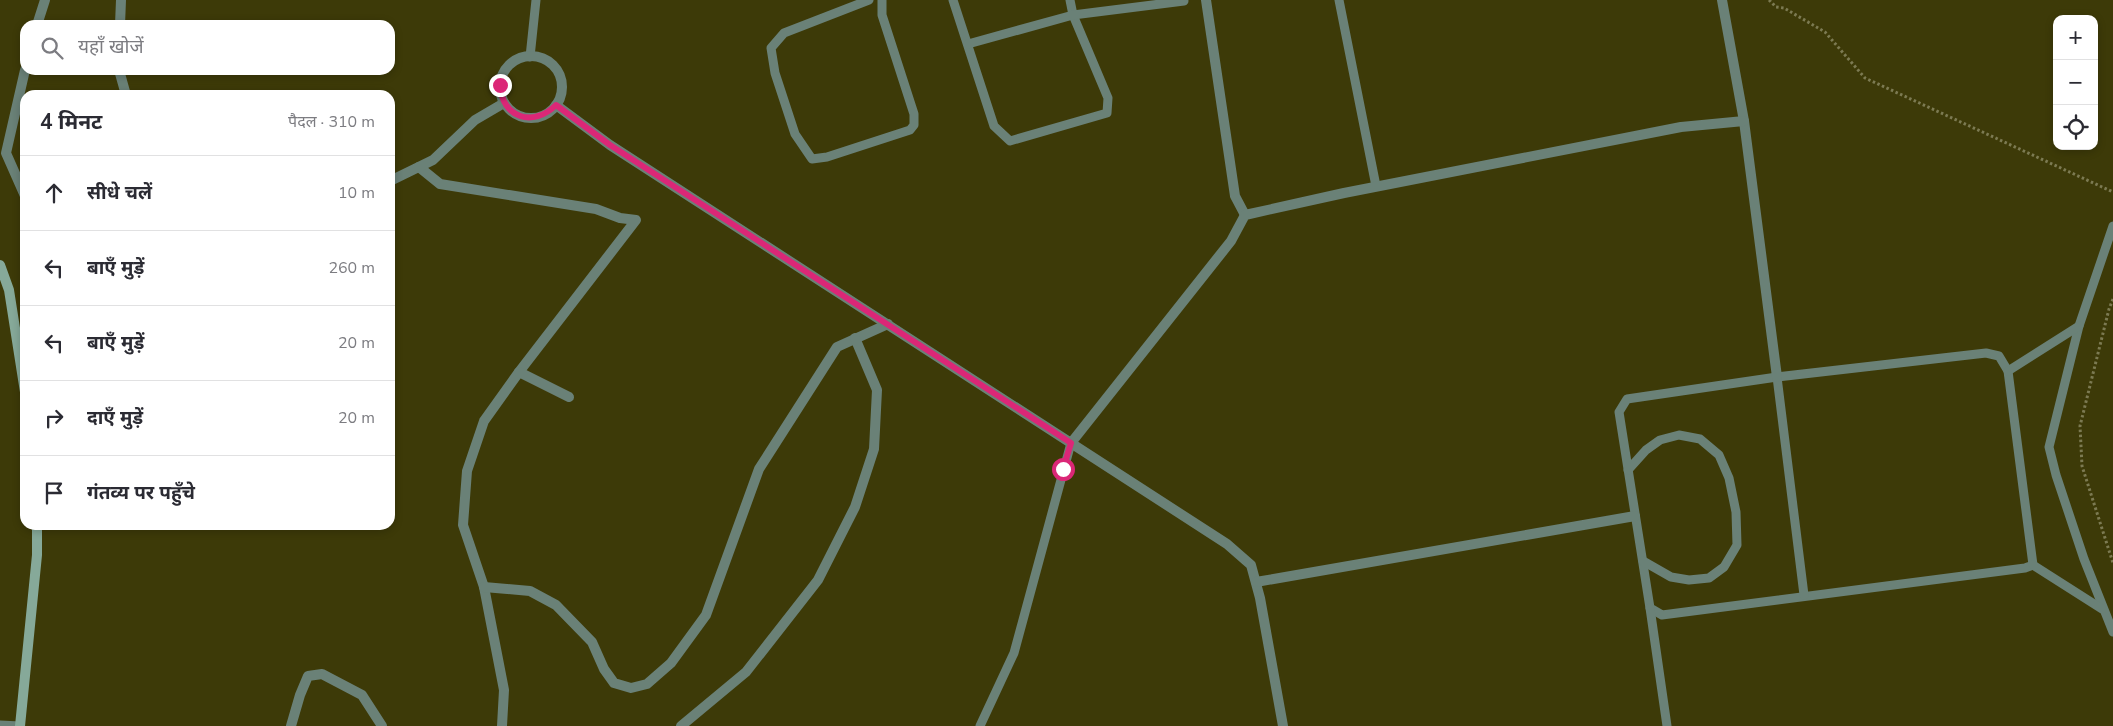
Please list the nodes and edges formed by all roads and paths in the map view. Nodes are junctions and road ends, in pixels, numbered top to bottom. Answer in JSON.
{"nodes":[{"id":1,"x":45,"y":0,"type":"edge"},
{"id":2,"x":121,"y":0,"type":"edge"},
{"id":3,"x":536,"y":0,"type":"edge"},
{"id":4,"x":869,"y":0,"type":"edge"},
{"id":5,"x":882,"y":0,"type":"edge"},
{"id":6,"x":953,"y":0,"type":"edge"},
{"id":7,"x":1070,"y":0,"type":"edge"},
{"id":8,"x":1206,"y":0,"type":"edge"},
{"id":9,"x":1339,"y":0,"type":"edge"},
{"id":10,"x":1722,"y":0,"type":"edge"},
{"id":11,"x":1769,"y":0,"type":"edge"},
{"id":12,"x":1184,"y":1,"type":"edge"},
{"id":13,"x":1073,"y":15,"type":"junction"},
{"id":14,"x":39,"y":20,"type":"edge"},
{"id":15,"x":120,"y":20,"type":"edge"},
{"id":16,"x":968,"y":44,"type":"junction"},
{"id":17,"x":530,"y":57,"type":"junction"},
{"id":18,"x":24,"y":75,"type":"edge"},
{"id":19,"x":120,"y":75,"type":"edge"},
{"id":20,"x":20,"y":90,"type":"edge"},
{"id":21,"x":125,"y":90,"type":"edge"},
{"id":22,"x":20,"y":92,"type":"edge"},
{"id":23,"x":504,"y":103,"type":"junction"},
{"id":24,"x":556,"y":105,"type":"junction"},
{"id":25,"x":1744,"y":121,"type":"junction"},
{"id":26,"x":419,"y":168,"type":"junction"},
{"id":27,"x":395,"y":179,"type":"edge"},
{"id":28,"x":20,"y":185,"type":"edge"},
{"id":29,"x":1376,"y":186,"type":"junction"},
{"id":30,"x":2113,"y":192,"type":"edge"},
{"id":31,"x":1245,"y":215,"type":"junction"},
{"id":32,"x":2113,"y":226,"type":"edge"},
{"id":33,"x":0,"y":265,"type":"edge"},
{"id":34,"x":2113,"y":299,"type":"edge"},
{"id":35,"x":888,"y":324,"type":"junction"},
{"id":36,"x":2079,"y":326,"type":"junction"},
{"id":37,"x":855,"y":338,"type":"junction"},
{"id":38,"x":20,"y":345,"type":"edge"},
{"id":39,"x":2008,"y":371,"type":"junction"},
{"id":40,"x":519,"y":372,"type":"junction"},
{"id":41,"x":1777,"y":377,"type":"junction"},
{"id":42,"x":569,"y":397,"type":"dead end"},
{"id":43,"x":1071,"y":443,"type":"junction"},
{"id":44,"x":1628,"y":470,"type":"junction"},
{"id":45,"x":1635,"y":516,"type":"junction"},
{"id":46,"x":36,"y":530,"type":"edge"},
{"id":47,"x":1642,"y":562,"type":"junction"},
{"id":48,"x":2113,"y":563,"type":"edge"},
{"id":49,"x":2033,"y":565,"type":"junction"},
{"id":50,"x":1256,"y":582,"type":"junction"},
{"id":51,"x":484,"y":587,"type":"junction"},
{"id":52,"x":1804,"y":595,"type":"junction"},
{"id":53,"x":1650,"y":608,"type":"junction"},
{"id":54,"x":2102,"y":609,"type":"junction"},
{"id":55,"x":2113,"y":632,"type":"edge"},
{"id":56,"x":0,"y":725,"type":"edge"},
{"id":57,"x":20,"y":726,"type":"edge"},
{"id":58,"x":291,"y":726,"type":"edge"},
{"id":59,"x":382,"y":726,"type":"edge"},
{"id":60,"x":502,"y":726,"type":"edge"},
{"id":61,"x":681,"y":726,"type":"edge"},
{"id":62,"x":980,"y":726,"type":"edge"},
{"id":63,"x":1283,"y":726,"type":"edge"},
{"id":64,"x":1666,"y":726,"type":"edge"}],
"edges":[{"from":1,"to":14,"type":"street"},
{"from":2,"to":15,"type":"street"},
{"from":3,"to":17,"type":"lane"},
{"from":4,"to":5,"type":"lane"},
{"from":6,"to":16,"type":"lane"},
{"from":7,"to":13,"type":"lane"},
{"from":8,"to":31,"type":"street"},
{"from":9,"to":29,"type":"lane"},
{"from":10,"to":25,"type":"street"},
{"from":11,"to":30,"type":"path"},
{"from":12,"to":13,"type":"lane"},
{"from":13,"to":16,"type":"lane"},
{"from":13,"to":16,"type":"lane"},
{"from":17,"to":23,"type":"street"},
{"from":17,"to":24,"type":"street"},
{"from":18,"to":20,"type":"street"},
{"from":19,"to":21,"type":"street"},
{"from":22,"to":28,"type":"street"},
{"from":23,"to":24,"type":"street"},
{"from":23,"to":26,"type":"street"},
{"from":24,"to":35,"type":"street"},
{"from":25,"to":29,"type":"street"},
{"from":25,"to":41,"type":"street"},
{"from":26,"to":27,"type":"street"},
{"from":26,"to":40,"type":"street"},
{"from":29,"to":31,"type":"street"},
{"from":31,"to":43,"type":"street"},
{"from":32,"to":36,"type":"lane"},
{"from":33,"to":38,"type":"street"},
{"from":34,"to":48,"type":"path"},
{"from":35,"to":37,"type":"street"},
{"from":35,"to":43,"type":"street"},
{"from":36,"to":39,"type":"lane"},
{"from":36,"to":54,"type":"lane"},
{"from":37,"to":51,"type":"street"},
{"from":37,"to":61,"type":"street"},
{"from":39,"to":41,"type":"lane"},
{"from":39,"to":49,"type":"lane"},
{"from":40,"to":42,"type":"street"},
{"from":40,"to":51,"type":"street"},
{"from":41,"to":44,"type":"lane"},
{"from":41,"to":52,"type":"lane"},
{"from":43,"to":50,"type":"street"},
{"from":43,"to":62,"type":"lane"},
{"from":44,"to":45,"type":"lane"},
{"from":44,"to":47,"type":"lane"},
{"from":45,"to":47,"type":"lane"},
{"from":45,"to":50,"type":"street"},
{"from":46,"to":57,"type":"street"},
{"from":47,"to":53,"type":"lane"},
{"from":49,"to":52,"type":"lane"},
{"from":49,"to":54,"type":"lane"},
{"from":50,"to":63,"type":"street"},
{"from":51,"to":60,"type":"street"},
{"from":52,"to":53,"type":"lane"},
{"from":53,"to":64,"type":"lane"},
{"from":54,"to":55,"type":"lane"},
{"from":56,"to":57,"type":"lane"},
{"from":58,"to":59,"type":"street"}]}
